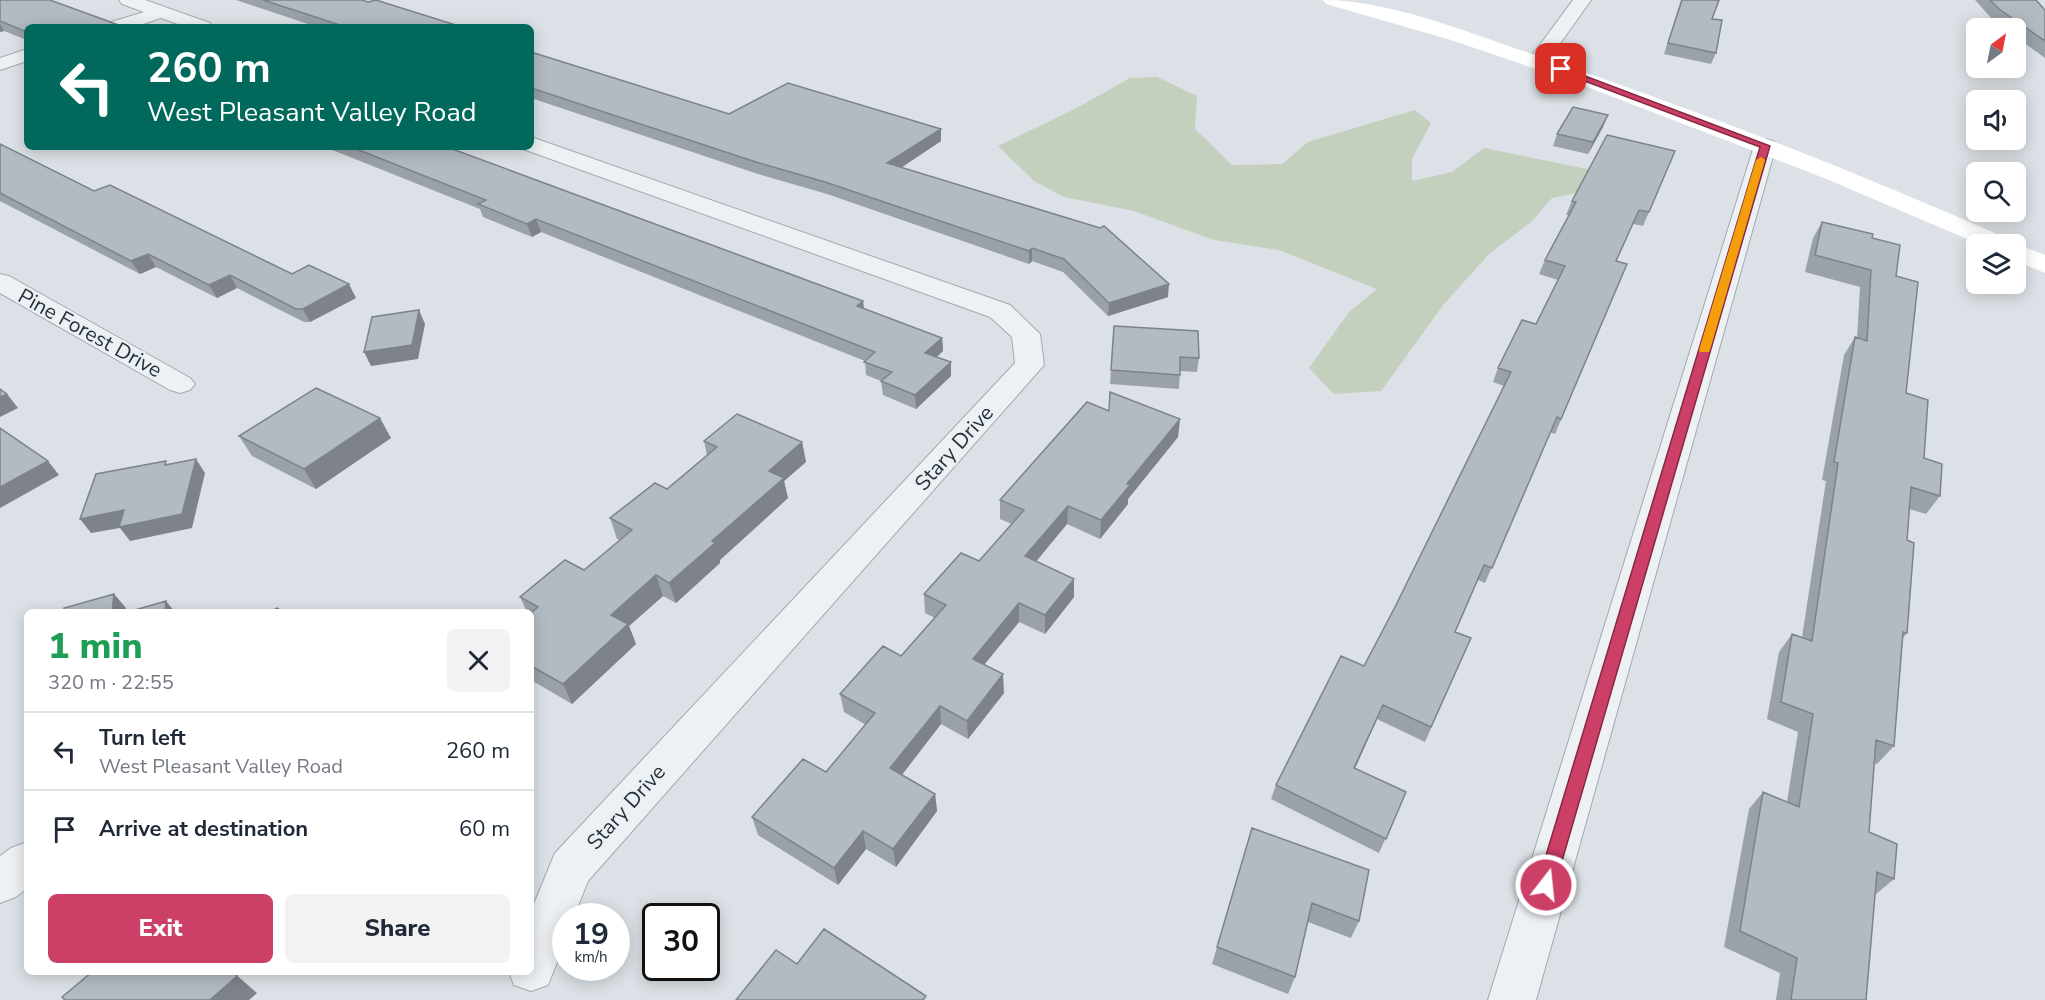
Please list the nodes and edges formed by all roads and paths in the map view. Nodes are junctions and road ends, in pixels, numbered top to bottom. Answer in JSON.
{"nodes":[{"id":1,"x":128,"y":0,"type":"edge"},
{"id":2,"x":1332,"y":0,"type":"edge"},
{"id":3,"x":1582,"y":0,"type":"edge"},
{"id":4,"x":161,"y":12,"type":"junction"},
{"id":5,"x":124,"y":24,"type":"edge"},
{"id":6,"x":195,"y":24,"type":"edge"},
{"id":7,"x":24,"y":57,"type":"edge"},
{"id":8,"x":1538,"y":61,"type":"junction"},
{"id":9,"x":0,"y":64,"type":"edge"},
{"id":10,"x":534,"y":145,"type":"edge"},
{"id":11,"x":1765,"y":146,"type":"junction"},
{"id":12,"x":1977,"y":234,"type":"edge"},
{"id":13,"x":2026,"y":256,"type":"edge"},
{"id":14,"x":2045,"y":265,"type":"edge"},
{"id":15,"x":0,"y":282,"type":"edge"},
{"id":16,"x":180,"y":384,"type":"dead end"},
{"id":17,"x":24,"y":864,"type":"edge"},
{"id":18,"x":0,"y":882,"type":"edge"},
{"id":19,"x":534,"y":960,"type":"edge"},
{"id":20,"x":1512,"y":1000,"type":"edge"}],
"edges":[{"from":1,"to":4,"type":"street"},
{"from":2,"to":8,"type":"main road"},
{"from":3,"to":8,"type":"street"},
{"from":4,"to":5,"type":"street"},
{"from":4,"to":6,"type":"street"},
{"from":7,"to":9,"type":"street"},
{"from":8,"to":11,"type":"main road"},
{"from":10,"to":19,"type":"street","name":"Stary Drive"},
{"from":11,"to":12,"type":"main road"},
{"from":11,"to":20,"type":"street"},
{"from":13,"to":14,"type":"main road"},
{"from":15,"to":16,"type":"street","name":"Pine Forest Drive"},
{"from":17,"to":18,"type":"street"}]}
